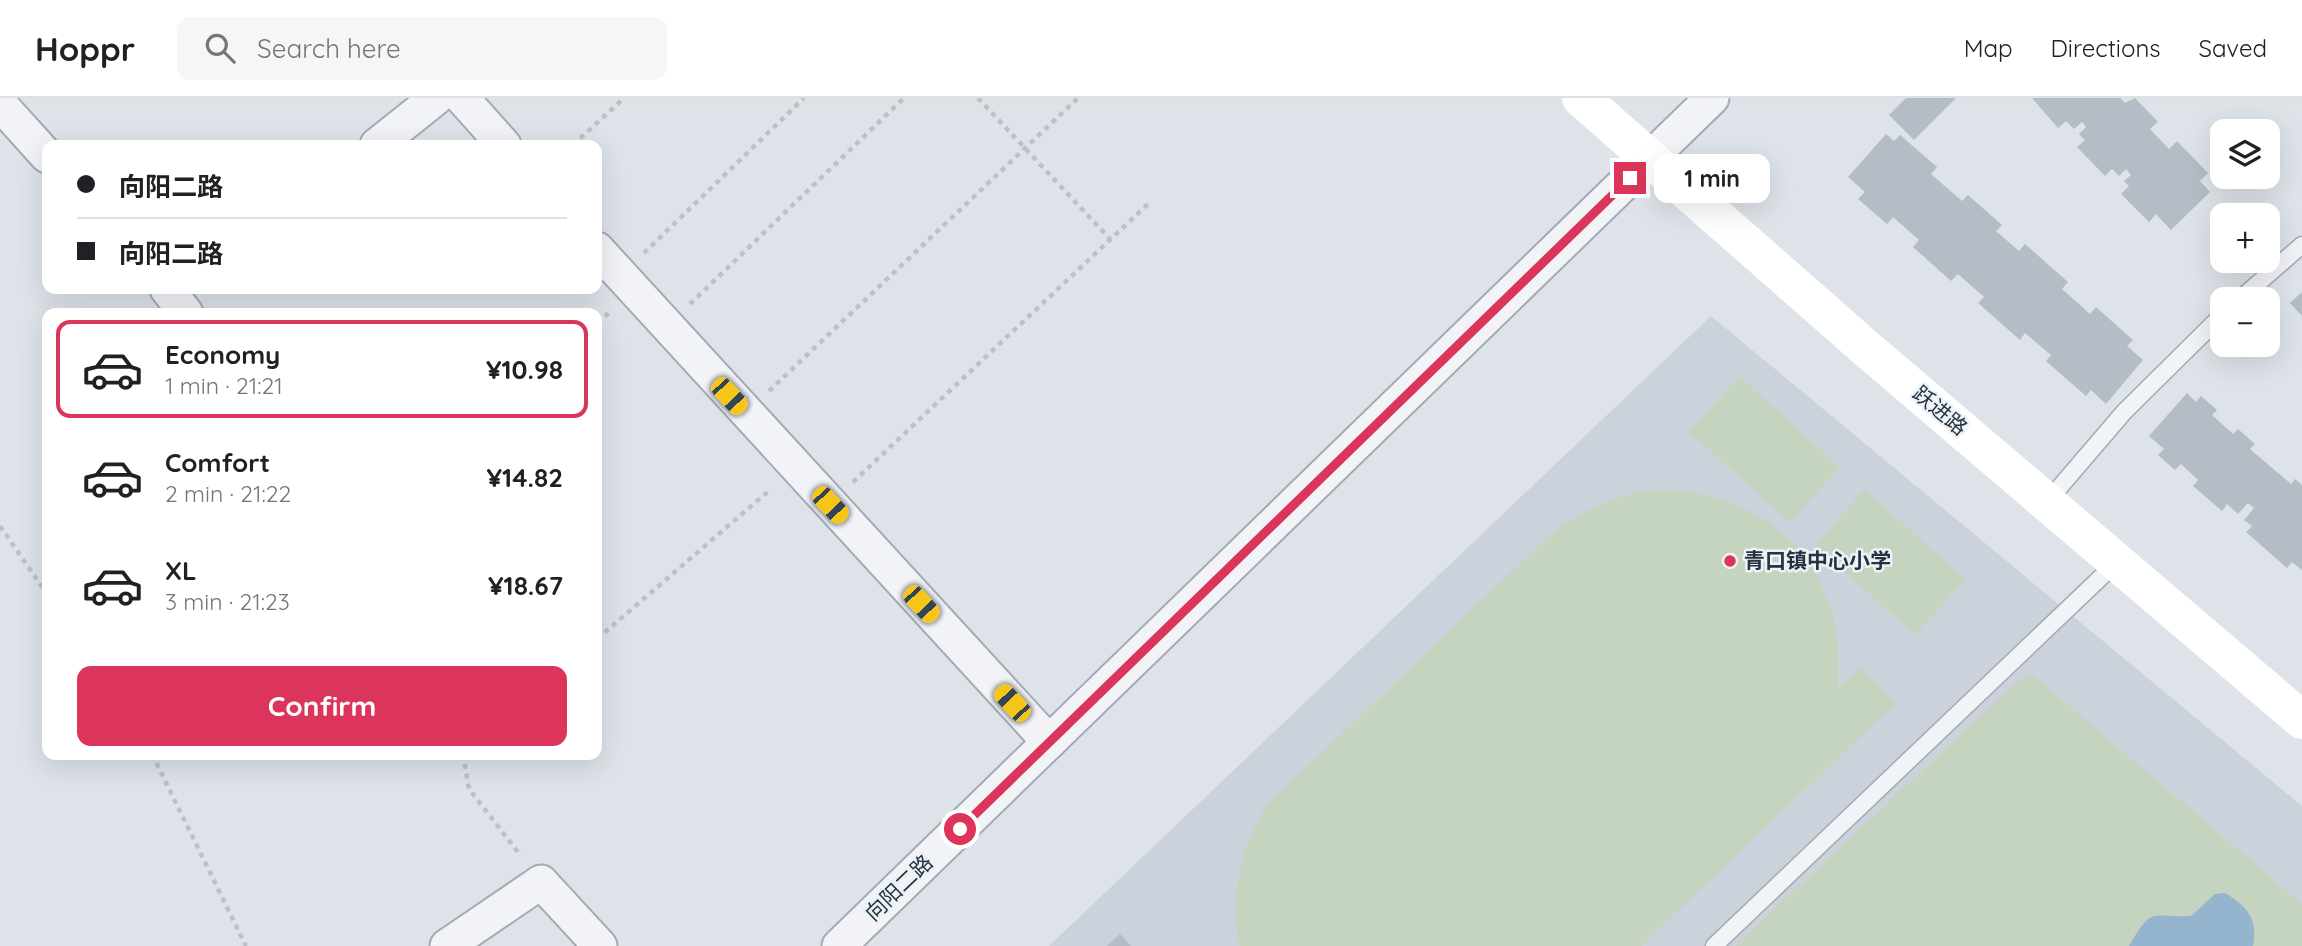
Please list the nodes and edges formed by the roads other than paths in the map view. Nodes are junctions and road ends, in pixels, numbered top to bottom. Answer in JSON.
{"nodes":[{"id":1,"x":436,"y":98,"type":"edge"},
{"id":2,"x":462,"y":98,"type":"edge"},
{"id":3,"x":1581,"y":98,"type":"edge"},
{"id":4,"x":1712,"y":98,"type":"edge"},
{"id":5,"x":0,"y":104,"type":"edge"},
{"id":6,"x":383,"y":140,"type":"edge"},
{"id":7,"x":500,"y":140,"type":"edge"},
{"id":8,"x":42,"y":150,"type":"edge"},
{"id":9,"x":1650,"y":159,"type":"junction"},
{"id":10,"x":2302,"y":245,"type":"edge"},
{"id":11,"x":602,"y":255,"type":"edge"},
{"id":12,"x":2254,"y":287,"type":"edge"},
{"id":13,"x":2210,"y":327,"type":"edge"},
{"id":14,"x":2046,"y":502,"type":"junction"},
{"id":15,"x":2116,"y":562,"type":"junction"},
{"id":16,"x":2302,"y":720,"type":"edge"},
{"id":17,"x":1049,"y":742,"type":"junction"},
{"id":18,"x":447,"y":946,"type":"edge"},
{"id":19,"x":600,"y":946,"type":"edge"},
{"id":20,"x":839,"y":946,"type":"edge"},
{"id":21,"x":1714,"y":946,"type":"edge"}],
"edges":[{"from":1,"to":6,"type":"street"},
{"from":2,"to":7,"type":"street"},
{"from":3,"to":9,"type":"street","name":"跃进路"},
{"from":4,"to":9,"type":"street","name":"向阳二路"},
{"from":5,"to":8,"type":"street"},
{"from":9,"to":14,"type":"street","name":"跃进路"},
{"from":9,"to":17,"type":"street","name":"向阳二路"},
{"from":10,"to":12,"type":"lane"},
{"from":11,"to":17,"type":"street"},
{"from":13,"to":14,"type":"lane"},
{"from":14,"to":15,"type":"street","name":"跃进路"},
{"from":15,"to":16,"type":"street","name":"跃进路"},
{"from":15,"to":21,"type":"lane"},
{"from":17,"to":20,"type":"street","name":"向阳二路"},
{"from":18,"to":19,"type":"street"}]}
